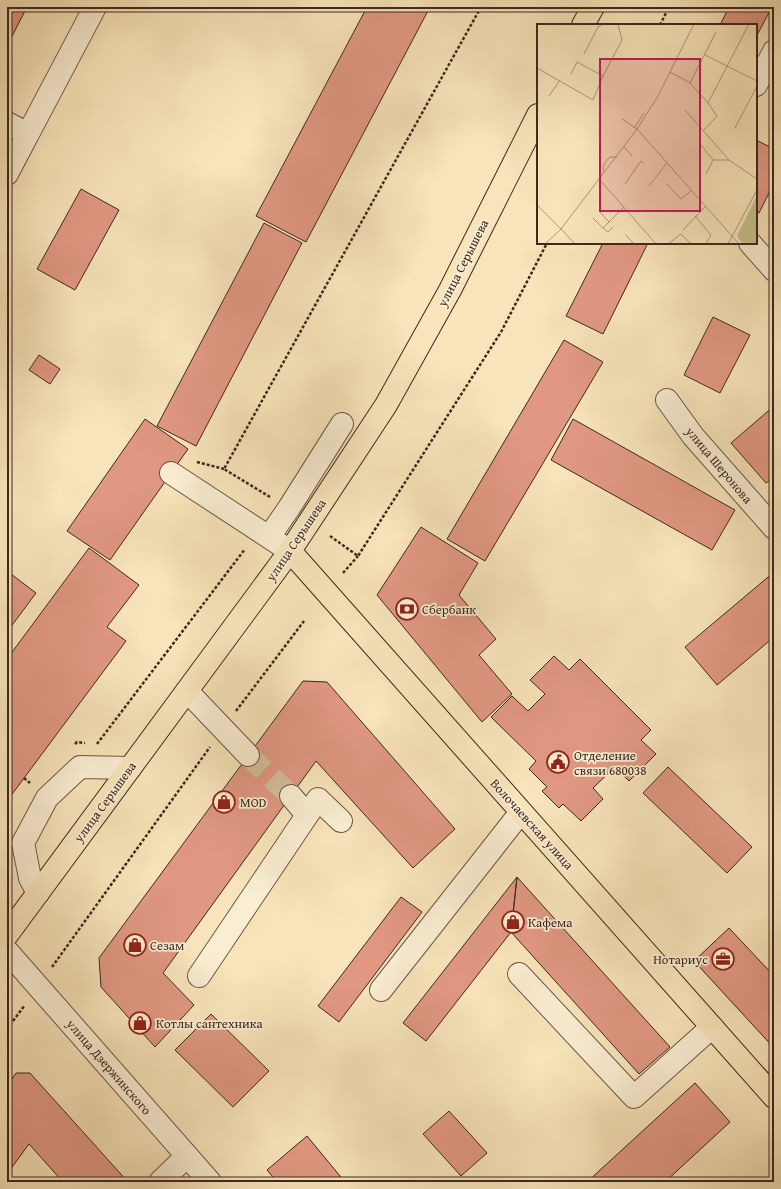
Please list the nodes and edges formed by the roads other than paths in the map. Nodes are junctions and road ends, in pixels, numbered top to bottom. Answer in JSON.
{"nodes":[{"id":1,"x":95,"y":7,"type":"edge"},
{"id":2,"x":592,"y":7,"type":"edge"},
{"id":3,"x":584,"y":24,"type":"edge"},
{"id":4,"x":774,"y":51,"type":"edge"},
{"id":5,"x":757,"y":82,"type":"edge"},
{"id":6,"x":537,"y":117,"type":"edge"},
{"id":7,"x":7,"y":123,"type":"edge"},
{"id":8,"x":28,"y":134,"type":"junction"},
{"id":9,"x":7,"y":174,"type":"edge"},
{"id":10,"x":751,"y":244,"type":"edge"},
{"id":11,"x":774,"y":270,"type":"edge"},
{"id":12,"x":667,"y":400,"type":"dead end"},
{"id":13,"x":342,"y":424,"type":"dead end"},
{"id":14,"x":171,"y":473,"type":"dead end"},
{"id":15,"x":774,"y":528,"type":"edge"},
{"id":16,"x":264,"y":534,"type":"junction"},
{"id":17,"x":290,"y":551,"type":"junction"},
{"id":18,"x":187,"y":691,"type":"junction"},
{"id":19,"x":248,"y":756,"type":"tunnel mouth"},
{"id":20,"x":130,"y":768,"type":"junction"},
{"id":21,"x":291,"y":796,"type":"tunnel mouth"},
{"id":22,"x":521,"y":812,"type":"junction"},
{"id":23,"x":307,"y":815,"type":"junction"},
{"id":24,"x":341,"y":821,"type":"dead end"},
{"id":25,"x":38,"y":894,"type":"junction"},
{"id":26,"x":7,"y":935,"type":"edge"},
{"id":27,"x":7,"y":951,"type":"edge"},
{"id":28,"x":520,"y":974,"type":"dead end"},
{"id":29,"x":199,"y":976,"type":"dead end"},
{"id":30,"x":381,"y":990,"type":"dead end"},
{"id":31,"x":712,"y":1027,"type":"junction"},
{"id":32,"x":774,"y":1097,"type":"edge"},
{"id":33,"x":187,"y":1156,"type":"junction"},
{"id":34,"x":160,"y":1182,"type":"edge"},
{"id":35,"x":210,"y":1182,"type":"edge"}],
"edges":[{"from":1,"to":8,"type":"street"},
{"from":2,"to":3,"type":"main road"},
{"from":4,"to":5,"type":"street"},
{"from":6,"to":17,"type":"main road","name":"улица Серышева"},
{"from":7,"to":8,"type":"street"},
{"from":8,"to":9,"type":"street"},
{"from":10,"to":11,"type":"street"},
{"from":12,"to":15,"type":"street","name":"улица Шеронова"},
{"from":13,"to":16,"type":"street"},
{"from":14,"to":16,"type":"street"},
{"from":16,"to":17,"type":"street"},
{"from":17,"to":18,"type":"main road","name":"улица Серышева"},
{"from":17,"to":22,"type":"main road","name":"Волочаевская улица"},
{"from":18,"to":19,"type":"street"},
{"from":18,"to":20,"type":"main road","name":"улица Серышева"},
{"from":20,"to":25,"type":"main road","name":"улица Серышева"},
{"from":20,"to":25,"type":"street"},
{"from":21,"to":23,"type":"street"},
{"from":22,"to":30,"type":"street"},
{"from":22,"to":31,"type":"main road","name":"Волочаевская улица"},
{"from":23,"to":24,"type":"street"},
{"from":23,"to":29,"type":"street"},
{"from":25,"to":26,"type":"main road","name":"улица Серышева"},
{"from":27,"to":33,"type":"street","name":"улица Дзержинского"},
{"from":28,"to":31,"type":"street"},
{"from":31,"to":32,"type":"main road","name":"Волочаевская улица"},
{"from":33,"to":34,"type":"street"},
{"from":33,"to":35,"type":"street","name":"улица Дзержинского"}]}
